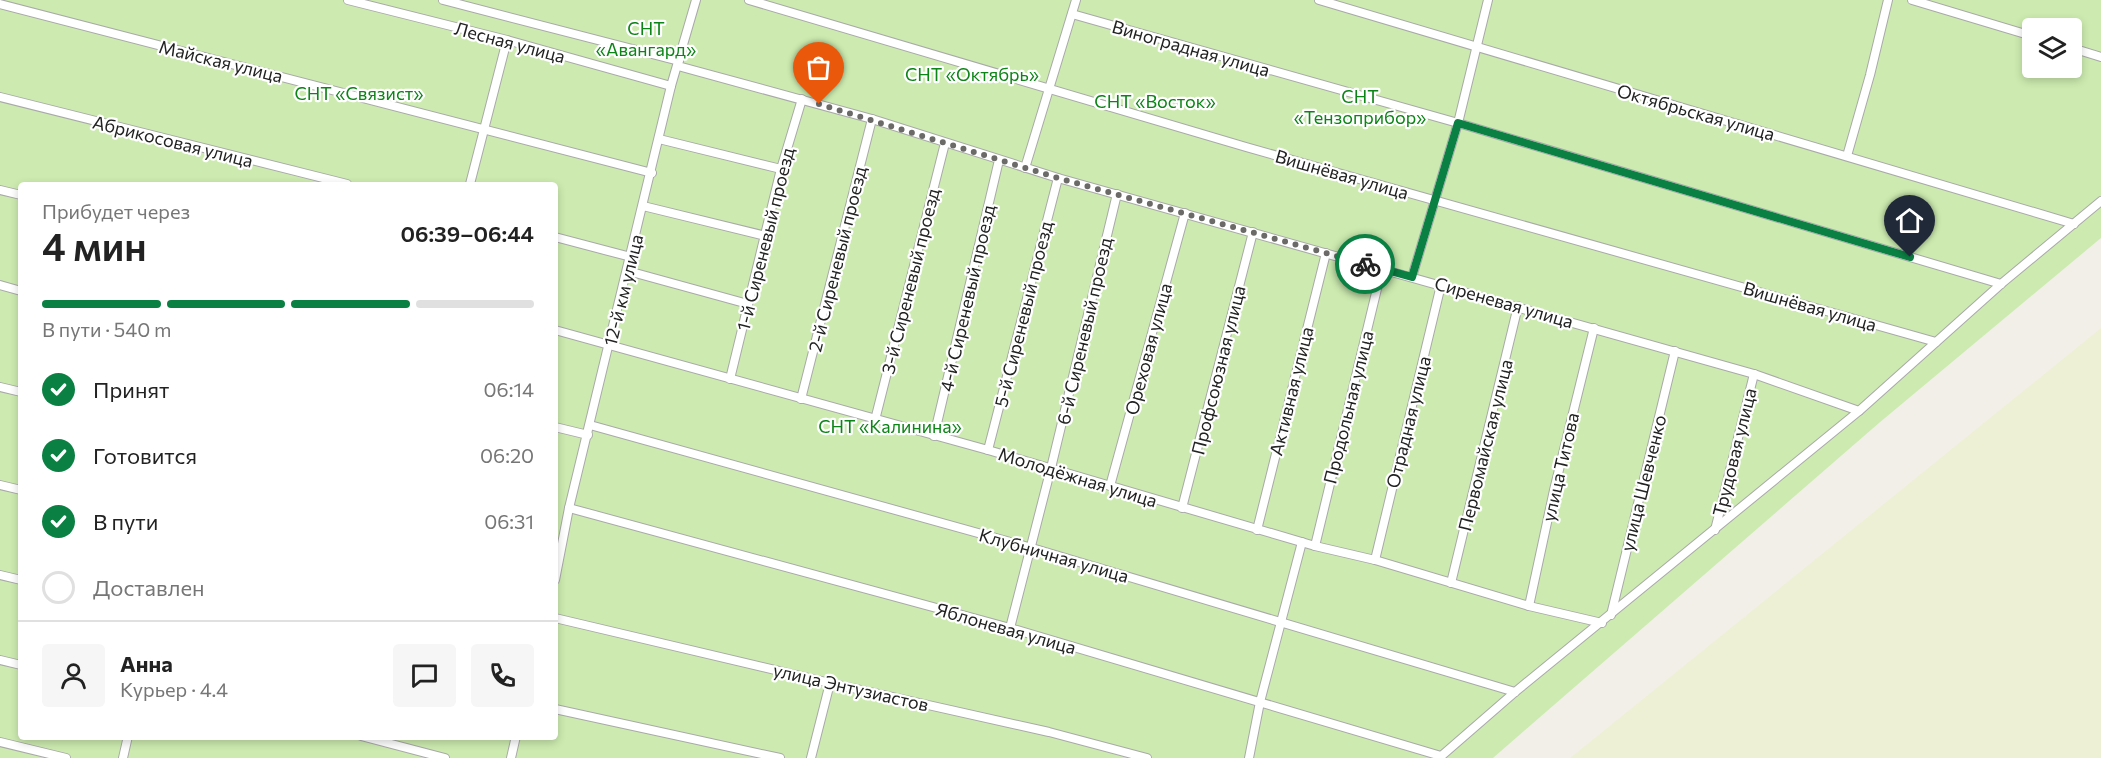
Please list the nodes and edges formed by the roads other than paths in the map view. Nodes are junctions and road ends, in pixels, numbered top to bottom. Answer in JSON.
{"nodes":[{"id":1,"x":348,"y":0,"type":"edge"},
{"id":2,"x":443,"y":0,"type":"edge"},
{"id":3,"x":696,"y":0,"type":"edge"},
{"id":4,"x":749,"y":0,"type":"edge"},
{"id":5,"x":1076,"y":0,"type":"edge"},
{"id":6,"x":1319,"y":0,"type":"edge"},
{"id":7,"x":1488,"y":0,"type":"edge"},
{"id":8,"x":1888,"y":0,"type":"edge"},
{"id":9,"x":1912,"y":0,"type":"edge"},
{"id":10,"x":0,"y":4,"type":"edge"},
{"id":11,"x":1072,"y":14,"type":"junction"},
{"id":12,"x":2022,"y":33,"type":"edge"},
{"id":13,"x":507,"y":40,"type":"junction"},
{"id":14,"x":1476,"y":47,"type":"junction"},
{"id":15,"x":2082,"y":51,"type":"edge"},
{"id":16,"x":2101,"y":57,"type":"edge"},
{"id":17,"x":678,"y":63,"type":"junction"},
{"id":18,"x":671,"y":86,"type":"junction"},
{"id":19,"x":1050,"y":89,"type":"junction"},
{"id":20,"x":0,"y":97,"type":"edge"},
{"id":21,"x":802,"y":99,"type":"junction"},
{"id":22,"x":872,"y":119,"type":"junction"},
{"id":23,"x":1458,"y":123,"type":"junction"},
{"id":24,"x":485,"y":129,"type":"junction"},
{"id":25,"x":660,"y":139,"type":"junction"},
{"id":26,"x":945,"y":142,"type":"junction"},
{"id":27,"x":1847,"y":156,"type":"junction"},
{"id":28,"x":999,"y":160,"type":"junction"},
{"id":29,"x":1025,"y":168,"type":"junction"},
{"id":30,"x":781,"y":169,"type":"junction"},
{"id":31,"x":652,"y":172,"type":"junction"},
{"id":32,"x":1058,"y":178,"type":"junction"},
{"id":33,"x":339,"y":182,"type":"edge"},
{"id":34,"x":471,"y":182,"type":"edge"},
{"id":35,"x":0,"y":190,"type":"edge"},
{"id":36,"x":18,"y":194,"type":"edge"},
{"id":37,"x":1117,"y":194,"type":"junction"},
{"id":38,"x":1436,"y":200,"type":"junction"},
{"id":39,"x":2101,"y":201,"type":"edge"},
{"id":40,"x":643,"y":206,"type":"junction"},
{"id":41,"x":1185,"y":213,"type":"junction"},
{"id":42,"x":2074,"y":224,"type":"junction"},
{"id":43,"x":1253,"y":232,"type":"junction"},
{"id":44,"x":766,"y":236,"type":"junction"},
{"id":45,"x":558,"y":238,"type":"edge"},
{"id":46,"x":1326,"y":253,"type":"junction"},
{"id":47,"x":631,"y":257,"type":"junction"},
{"id":48,"x":1382,"y":268,"type":"junction"},
{"id":49,"x":628,"y":271,"type":"junction"},
{"id":50,"x":1412,"y":277,"type":"junction"},
{"id":51,"x":2001,"y":284,"type":"junction"},
{"id":52,"x":0,"y":285,"type":"edge"},
{"id":53,"x":1441,"y":285,"type":"junction"},
{"id":54,"x":18,"y":290,"type":"edge"},
{"id":55,"x":748,"y":304,"type":"junction"},
{"id":56,"x":1518,"y":306,"type":"junction"},
{"id":57,"x":1594,"y":328,"type":"junction"},
{"id":58,"x":558,"y":331,"type":"edge"},
{"id":59,"x":1936,"y":342,"type":"junction"},
{"id":60,"x":610,"y":344,"type":"junction"},
{"id":61,"x":1675,"y":351,"type":"junction"},
{"id":62,"x":1754,"y":374,"type":"junction"},
{"id":63,"x":730,"y":379,"type":"junction"},
{"id":64,"x":0,"y":387,"type":"edge"},
{"id":65,"x":18,"y":391,"type":"edge"},
{"id":66,"x":801,"y":399,"type":"junction"},
{"id":67,"x":1859,"y":411,"type":"junction"},
{"id":68,"x":875,"y":420,"type":"junction"},
{"id":69,"x":590,"y":425,"type":"junction"},
{"id":70,"x":558,"y":428,"type":"edge"},
{"id":71,"x":588,"y":435,"type":"junction"},
{"id":72,"x":934,"y":436,"type":"junction"},
{"id":73,"x":988,"y":450,"type":"junction"},
{"id":74,"x":1051,"y":468,"type":"junction"},
{"id":75,"x":0,"y":485,"type":"edge"},
{"id":76,"x":1110,"y":486,"type":"junction"},
{"id":77,"x":18,"y":489,"type":"edge"},
{"id":78,"x":569,"y":508,"type":"junction"},
{"id":79,"x":1182,"y":508,"type":"junction"},
{"id":80,"x":558,"y":526,"type":"edge"},
{"id":81,"x":565,"y":528,"type":"junction"},
{"id":82,"x":1257,"y":530,"type":"junction"},
{"id":83,"x":1714,"y":530,"type":"junction"},
{"id":84,"x":1302,"y":542,"type":"junction"},
{"id":85,"x":1315,"y":546,"type":"junction"},
{"id":86,"x":1032,"y":548,"type":"junction"},
{"id":87,"x":1375,"y":560,"type":"junction"},
{"id":88,"x":558,"y":564,"type":"edge"},
{"id":89,"x":0,"y":575,"type":"edge"},
{"id":90,"x":18,"y":579,"type":"edge"},
{"id":91,"x":1451,"y":583,"type":"junction"},
{"id":92,"x":1529,"y":606,"type":"junction"},
{"id":93,"x":1610,"y":616,"type":"junction"},
{"id":94,"x":558,"y":619,"type":"edge"},
{"id":95,"x":1282,"y":621,"type":"junction"},
{"id":96,"x":1602,"y":623,"type":"junction"},
{"id":97,"x":1010,"y":628,"type":"junction"},
{"id":98,"x":0,"y":660,"type":"edge"},
{"id":99,"x":18,"y":664,"type":"edge"},
{"id":100,"x":830,"y":683,"type":"junction"},
{"id":101,"x":1515,"y":692,"type":"junction"},
{"id":102,"x":1260,"y":702,"type":"junction"},
{"id":103,"x":558,"y":710,"type":"edge"},
{"id":104,"x":127,"y":740,"type":"edge"},
{"id":105,"x":376,"y":740,"type":"edge"},
{"id":106,"x":515,"y":740,"type":"edge"},
{"id":107,"x":0,"y":742,"type":"edge"},
{"id":108,"x":1440,"y":757,"type":"edge"},
{"id":109,"x":66,"y":758,"type":"edge"},
{"id":110,"x":123,"y":758,"type":"edge"},
{"id":111,"x":445,"y":758,"type":"edge"},
{"id":112,"x":511,"y":758,"type":"edge"},
{"id":113,"x":780,"y":758,"type":"edge"},
{"id":114,"x":811,"y":758,"type":"edge"},
{"id":115,"x":1147,"y":758,"type":"edge"},
{"id":116,"x":1248,"y":758,"type":"edge"}],
"edges":[{"from":1,"to":13,"type":"street","name":"Лесная улица"},
{"from":2,"to":17,"type":"street"},
{"from":3,"to":17,"type":"street","name":"12-й км улица"},
{"from":4,"to":19,"type":"street","name":"Вишнёвая улица"},
{"from":5,"to":11,"type":"street"},
{"from":6,"to":14,"type":"street","name":"Октябрьская улица"},
{"from":7,"to":14,"type":"street"},
{"from":8,"to":27,"type":"street"},
{"from":9,"to":12,"type":"street"},
{"from":10,"to":24,"type":"street","name":"Майская улица"},
{"from":11,"to":19,"type":"street"},
{"from":11,"to":23,"type":"street","name":"Виноградная улица"},
{"from":13,"to":18,"type":"street","name":"Лесная улица"},
{"from":13,"to":24,"type":"street"},
{"from":14,"to":23,"type":"street"},
{"from":14,"to":27,"type":"street","name":"Октябрьская улица"},
{"from":15,"to":16,"type":"street"},
{"from":17,"to":18,"type":"street","name":"12-й км улица"},
{"from":17,"to":21,"type":"street","name":"Сиреневая улица"},
{"from":18,"to":25,"type":"street","name":"12-й км улица"},
{"from":19,"to":29,"type":"street"},
{"from":19,"to":38,"type":"street","name":"Вишнёвая улица"},
{"from":20,"to":33,"type":"street","name":"Абрикосовая улица"},
{"from":21,"to":22,"type":"street","name":"Сиреневая улица"},
{"from":21,"to":30,"type":"street","name":"1-й Сиреневый проезд"},
{"from":22,"to":26,"type":"street","name":"Сиреневая улица"},
{"from":22,"to":66,"type":"street","name":"2-й Сиреневый проезд"},
{"from":23,"to":38,"type":"street"},
{"from":23,"to":51,"type":"street","name":"Виноградная улица"},
{"from":24,"to":31,"type":"street","name":"Майская улица"},
{"from":24,"to":34,"type":"street"},
{"from":25,"to":30,"type":"street"},
{"from":25,"to":31,"type":"street","name":"12-й км улица"},
{"from":26,"to":28,"type":"street","name":"Сиреневая улица"},
{"from":26,"to":68,"type":"street","name":"3-й Сиреневый проезд"},
{"from":27,"to":42,"type":"street","name":"Октябрьская улица"},
{"from":28,"to":29,"type":"street","name":"Сиреневая улица"},
{"from":28,"to":72,"type":"street","name":"4-й Сиреневый проезд"},
{"from":29,"to":32,"type":"street","name":"Сиреневая улица"},
{"from":30,"to":44,"type":"street","name":"1-й Сиреневый проезд"},
{"from":31,"to":40,"type":"street","name":"12-й км улица"},
{"from":32,"to":37,"type":"street","name":"Сиреневая улица"},
{"from":32,"to":73,"type":"street","name":"5-й Сиреневый проезд"},
{"from":35,"to":36,"type":"street"},
{"from":37,"to":41,"type":"street","name":"Сиреневая улица"},
{"from":37,"to":74,"type":"street","name":"6-й Сиреневый проезд"},
{"from":38,"to":50,"type":"street"},
{"from":38,"to":59,"type":"street","name":"Вишнёвая улица"},
{"from":39,"to":42,"type":"street"},
{"from":40,"to":44,"type":"street"},
{"from":40,"to":47,"type":"street","name":"12-й км улица"},
{"from":41,"to":43,"type":"street","name":"Сиреневая улица"},
{"from":41,"to":76,"type":"street","name":"Ореховая улица"},
{"from":42,"to":51,"type":"street"},
{"from":43,"to":46,"type":"street","name":"Сиреневая улица"},
{"from":43,"to":79,"type":"street","name":"Профсоюзная улица"},
{"from":44,"to":55,"type":"street","name":"1-й Сиреневый проезд"},
{"from":45,"to":47,"type":"street"},
{"from":46,"to":48,"type":"street","name":"Сиреневая улица"},
{"from":46,"to":82,"type":"street","name":"Активная улица"},
{"from":47,"to":49,"type":"street","name":"12-й км улица"},
{"from":48,"to":50,"type":"street","name":"Сиреневая улица"},
{"from":48,"to":85,"type":"street","name":"Продольная улица"},
{"from":49,"to":55,"type":"street"},
{"from":49,"to":60,"type":"street","name":"12-й км улица"},
{"from":50,"to":53,"type":"street","name":"Сиреневая улица"},
{"from":51,"to":59,"type":"street"},
{"from":52,"to":54,"type":"street"},
{"from":53,"to":56,"type":"street","name":"Сиреневая улица"},
{"from":53,"to":87,"type":"street","name":"Отрадная улица"},
{"from":55,"to":63,"type":"street","name":"1-й Сиреневый проезд"},
{"from":56,"to":57,"type":"street","name":"Сиреневая улица"},
{"from":56,"to":91,"type":"street","name":"Первомайская улица"},
{"from":57,"to":61,"type":"street","name":"Сиреневая улица"},
{"from":57,"to":92,"type":"street","name":"улица Титова"},
{"from":58,"to":60,"type":"street","name":"Молодёжная улица"},
{"from":59,"to":67,"type":"street"},
{"from":60,"to":63,"type":"street","name":"Молодёжная улица"},
{"from":60,"to":69,"type":"street","name":"12-й км улица"},
{"from":61,"to":62,"type":"street","name":"Сиреневая улица"},
{"from":61,"to":93,"type":"street","name":"улица Шевченко"},
{"from":62,"to":67,"type":"street","name":"Сиреневая улица"},
{"from":62,"to":83,"type":"street","name":"Трудовая улица"},
{"from":63,"to":66,"type":"street","name":"Молодёжная улица"},
{"from":64,"to":65,"type":"street"},
{"from":66,"to":68,"type":"street","name":"Молодёжная улица"},
{"from":67,"to":83,"type":"street"},
{"from":68,"to":72,"type":"street","name":"Молодёжная улица"},
{"from":69,"to":71,"type":"street","name":"12-й км улица"},
{"from":69,"to":86,"type":"street","name":"Клубничная улица"},
{"from":70,"to":71,"type":"street"},
{"from":71,"to":78,"type":"street","name":"12-й км улица"},
{"from":72,"to":73,"type":"street","name":"Молодёжная улица"},
{"from":73,"to":74,"type":"street","name":"Молодёжная улица"},
{"from":74,"to":76,"type":"street","name":"Молодёжная улица"},
{"from":74,"to":86,"type":"street","name":"6-й Сиреневый проезд"},
{"from":75,"to":77,"type":"street"},
{"from":76,"to":79,"type":"street","name":"Молодёжная улица"},
{"from":78,"to":81,"type":"street","name":"12-й км улица"},
{"from":78,"to":97,"type":"street","name":"Яблоневая улица"},
{"from":79,"to":82,"type":"street","name":"Молодёжная улица"},
{"from":80,"to":81,"type":"street"},
{"from":81,"to":88,"type":"street","name":"12-й км улица"},
{"from":82,"to":84,"type":"street","name":"Молодёжная улица"},
{"from":83,"to":93,"type":"street"},
{"from":84,"to":85,"type":"street","name":"Молодёжная улица"},
{"from":84,"to":95,"type":"street"},
{"from":85,"to":87,"type":"street","name":"Молодёжная улица"},
{"from":86,"to":95,"type":"street","name":"Клубничная улица"},
{"from":86,"to":97,"type":"street","name":"6-й Сиреневый проезд"},
{"from":87,"to":91,"type":"street","name":"Молодёжная улица"},
{"from":89,"to":90,"type":"street"},
{"from":91,"to":92,"type":"street","name":"Молодёжная улица"},
{"from":92,"to":96,"type":"street","name":"Молодёжная улица"},
{"from":93,"to":96,"type":"street"},
{"from":94,"to":100,"type":"street","name":"улица Энтузиастов"},
{"from":95,"to":101,"type":"street","name":"Клубничная улица"},
{"from":95,"to":102,"type":"street"},
{"from":96,"to":101,"type":"street"},
{"from":97,"to":102,"type":"street","name":"Яблоневая улица"},
{"from":98,"to":99,"type":"street"},
{"from":100,"to":114,"type":"street"},
{"from":100,"to":115,"type":"street","name":"улица Энтузиастов"},
{"from":101,"to":108,"type":"street"},
{"from":102,"to":108,"type":"street","name":"Яблоневая улица"},
{"from":102,"to":116,"type":"street"},
{"from":103,"to":113,"type":"street"},
{"from":104,"to":110,"type":"street"},
{"from":105,"to":111,"type":"street"},
{"from":106,"to":112,"type":"street"},
{"from":107,"to":109,"type":"street"}]}
